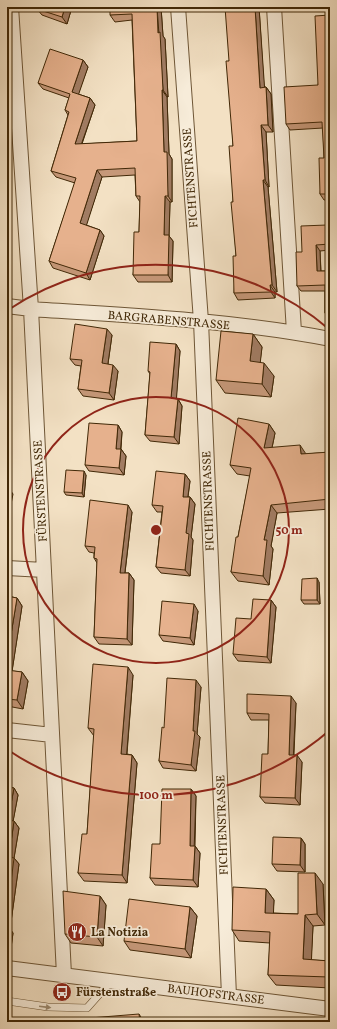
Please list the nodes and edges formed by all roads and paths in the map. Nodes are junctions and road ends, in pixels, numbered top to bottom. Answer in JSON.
{"nodes":[{"id":1,"x":11,"y":7,"type":"edge"},
{"id":2,"x":178,"y":7,"type":"edge"},
{"id":3,"x":274,"y":7,"type":"edge"},
{"id":4,"x":7,"y":306,"type":"edge"},
{"id":5,"x":31,"y":309,"type":"junction"},
{"id":6,"x":201,"y":321,"type":"junction"},
{"id":7,"x":294,"y":332,"type":"junction"},
{"id":8,"x":330,"y":339,"type":"edge"},
{"id":9,"x":7,"y":568,"type":"edge"},
{"id":10,"x":44,"y":570,"type":"junction"},
{"id":11,"x":7,"y":730,"type":"edge"},
{"id":12,"x":52,"y":735,"type":"junction"},
{"id":13,"x":7,"y":968,"type":"edge"},
{"id":14,"x":64,"y":975,"type":"junction"},
{"id":15,"x":111,"y":981,"type":"junction"},
{"id":16,"x":229,"y":996,"type":"junction"},
{"id":17,"x":7,"y":1001,"type":"edge"},
{"id":18,"x":330,"y":1009,"type":"edge"}],
"edges":[{"from":1,"to":5,"type":"street","name":"FÜRSTENSTRASSE"},
{"from":2,"to":6,"type":"street","name":"FICHTENSTRASSE"},
{"from":3,"to":7,"type":"street"},
{"from":4,"to":5,"type":"street","name":"BARGRABENSTRASSE"},
{"from":5,"to":6,"type":"street","name":"BARGRABENSTRASSE"},
{"from":5,"to":10,"type":"street","name":"FÜRSTENSTRASSE"},
{"from":6,"to":7,"type":"street","name":"BARGRABENSTRASSE"},
{"from":6,"to":16,"type":"street","name":"FICHTENSTRASSE"},
{"from":7,"to":8,"type":"street","name":"BARGRABENSTRASSE"},
{"from":9,"to":10,"type":"street"},
{"from":10,"to":12,"type":"street","name":"FÜRSTENSTRASSE"},
{"from":11,"to":12,"type":"street"},
{"from":12,"to":14,"type":"street","name":"FÜRSTENSTRASSE"},
{"from":13,"to":14,"type":"street","name":"BAUHOFSTRASSE"},
{"from":14,"to":15,"type":"street","name":"BAUHOFSTRASSE"},
{"from":15,"to":16,"type":"street","name":"BAUHOFSTRASSE"},
{"from":17,"to":15,"type":"lane","one_way":true},
{"from":16,"to":18,"type":"street","name":"BAUHOFSTRASSE"}]}
